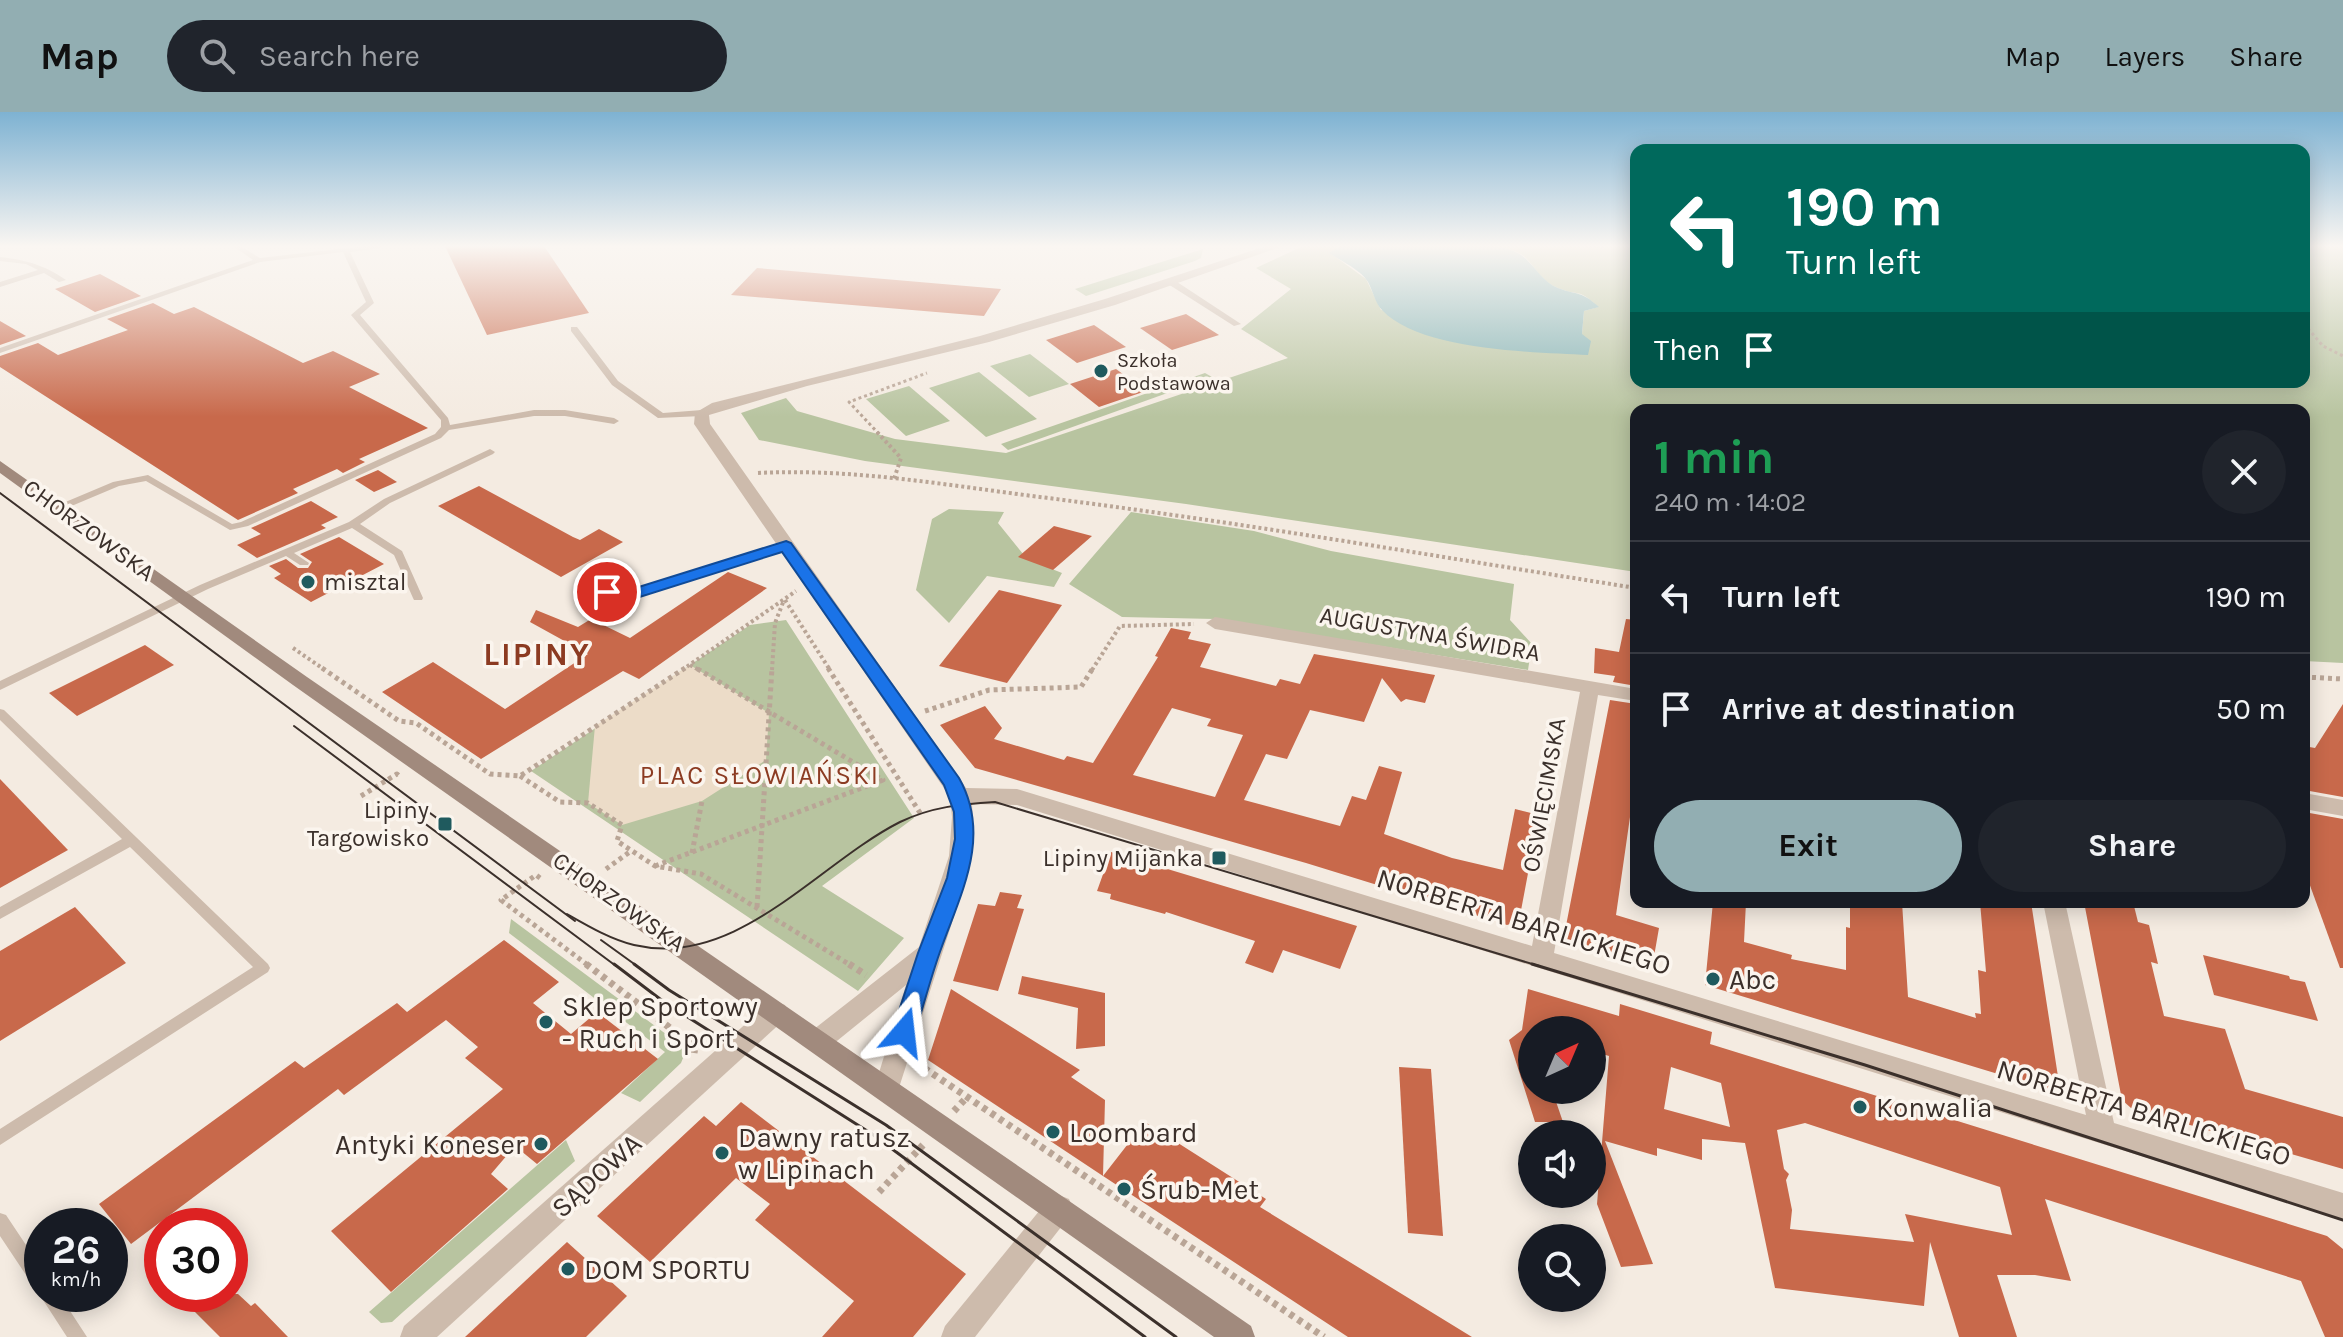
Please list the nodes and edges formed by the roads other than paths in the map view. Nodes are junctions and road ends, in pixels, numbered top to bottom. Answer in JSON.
{"nodes":[{"id":1,"x":136,"y":303,"type":"edge"},
{"id":2,"x":370,"y":303,"type":"edge"},
{"id":3,"x":1102,"y":303,"type":"edge"},
{"id":4,"x":1204,"y":303,"type":"edge"},
{"id":5,"x":1237,"y":324,"type":"dead end"},
{"id":6,"x":574,"y":329,"type":"dead end"},
{"id":7,"x":0,"y":351,"type":"edge"},
{"id":8,"x":702,"y":413,"type":"junction"},
{"id":9,"x":614,"y":421,"type":"dead end"},
{"id":10,"x":446,"y":428,"type":"junction"},
{"id":11,"x":490,"y":452,"type":"dead end"},
{"id":12,"x":0,"y":466,"type":"edge"},
{"id":13,"x":59,"y":508,"type":"junction"},
{"id":14,"x":353,"y":524,"type":"junction"},
{"id":15,"x":786,"y":546,"type":"junction"},
{"id":16,"x":289,"y":554,"type":"junction"},
{"id":17,"x":304,"y":563,"type":"dead end"},
{"id":18,"x":607,"y":592,"type":"dead end"},
{"id":19,"x":184,"y":597,"type":"junction"},
{"id":20,"x":418,"y":598,"type":"dead end"},
{"id":21,"x":1215,"y":623,"type":"road end"},
{"id":22,"x":0,"y":686,"type":"edge"},
{"id":23,"x":1590,"y":688,"type":"junction"},
{"id":24,"x":1630,"y":694,"type":"edge"},
{"id":25,"x":0,"y":713,"type":"edge"},
{"id":26,"x":960,"y":796,"type":"junction"},
{"id":27,"x":2310,"y":802,"type":"edge"},
{"id":28,"x":2343,"y":808,"type":"edge"},
{"id":29,"x":130,"y":841,"type":"junction"},
{"id":30,"x":2055,"y":908,"type":"edge"},
{"id":31,"x":0,"y":914,"type":"edge"},
{"id":32,"x":928,"y":953,"type":"junction"},
{"id":33,"x":1541,"y":959,"type":"junction"},
{"id":34,"x":776,"y":1012,"type":"junction"},
{"id":35,"x":818,"y":1041,"type":"junction"},
{"id":36,"x":887,"y":1089,"type":"junction"},
{"id":37,"x":2103,"y":1132,"type":"junction"},
{"id":38,"x":0,"y":1138,"type":"edge"},
{"id":39,"x":2343,"y":1206,"type":"edge"},
{"id":40,"x":1059,"y":1208,"type":"junction"},
{"id":41,"x":0,"y":1221,"type":"edge"},
{"id":42,"x":24,"y":1257,"type":"edge"},
{"id":43,"x":61,"y":1312,"type":"edge"},
{"id":44,"x":78,"y":1337,"type":"edge"},
{"id":45,"x":415,"y":1337,"type":"edge"},
{"id":46,"x":956,"y":1337,"type":"edge"},
{"id":47,"x":1240,"y":1337,"type":"edge"}],
"edges":[{"from":1,"to":7,"type":"lane"},
{"from":2,"to":10,"type":"lane"},
{"from":3,"to":8,"type":"street"},
{"from":4,"to":5,"type":"lane"},
{"from":6,"to":8,"type":"lane"},
{"from":8,"to":15,"type":"street"},
{"from":9,"to":10,"type":"lane"},
{"from":10,"to":13,"type":"lane"},
{"from":11,"to":14,"type":"lane"},
{"from":12,"to":13,"type":"street","name":"CHORZOWSKA"},
{"from":13,"to":19,"type":"street","name":"CHORZOWSKA"},
{"from":14,"to":16,"type":"lane"},
{"from":14,"to":20,"type":"lane"},
{"from":15,"to":18,"type":"lane"},
{"from":15,"to":26,"type":"street"},
{"from":16,"to":17,"type":"lane"},
{"from":16,"to":19,"type":"lane"},
{"from":19,"to":22,"type":"lane"},
{"from":19,"to":34,"type":"street","name":"CHORZOWSKA"},
{"from":21,"to":23,"type":"street","name":"AUGUSTYNA ŚWIDRA"},
{"from":23,"to":24,"type":"street","name":"AUGUSTYNA ŚWIDRA"},
{"from":23,"to":33,"type":"street","name":"OŚWIĘCIMSKA"},
{"from":25,"to":29,"type":"lane"},
{"from":26,"to":32,"type":"street"},
{"from":26,"to":33,"type":"street","name":"NORBERTA BARLICKIEGO"},
{"from":27,"to":28,"type":"street"},
{"from":29,"to":31,"type":"lane"},
{"from":29,"to":38,"type":"lane"},
{"from":30,"to":37,"type":"street"},
{"from":32,"to":35,"type":"street"},
{"from":32,"to":36,"type":"street"},
{"from":33,"to":37,"type":"street","name":"NORBERTA BARLICKIEGO"},
{"from":34,"to":35,"type":"street","name":"CHORZOWSKA"},
{"from":34,"to":45,"type":"street","name":"SĄDOWA"},
{"from":35,"to":36,"type":"street","name":"CHORZOWSKA"},
{"from":36,"to":40,"type":"street","name":"CHORZOWSKA"},
{"from":37,"to":39,"type":"street","name":"NORBERTA BARLICKIEGO"},
{"from":40,"to":46,"type":"street"},
{"from":40,"to":47,"type":"street","name":"CHORZOWSKA"},
{"from":41,"to":42,"type":"lane"},
{"from":43,"to":44,"type":"lane"}]}
